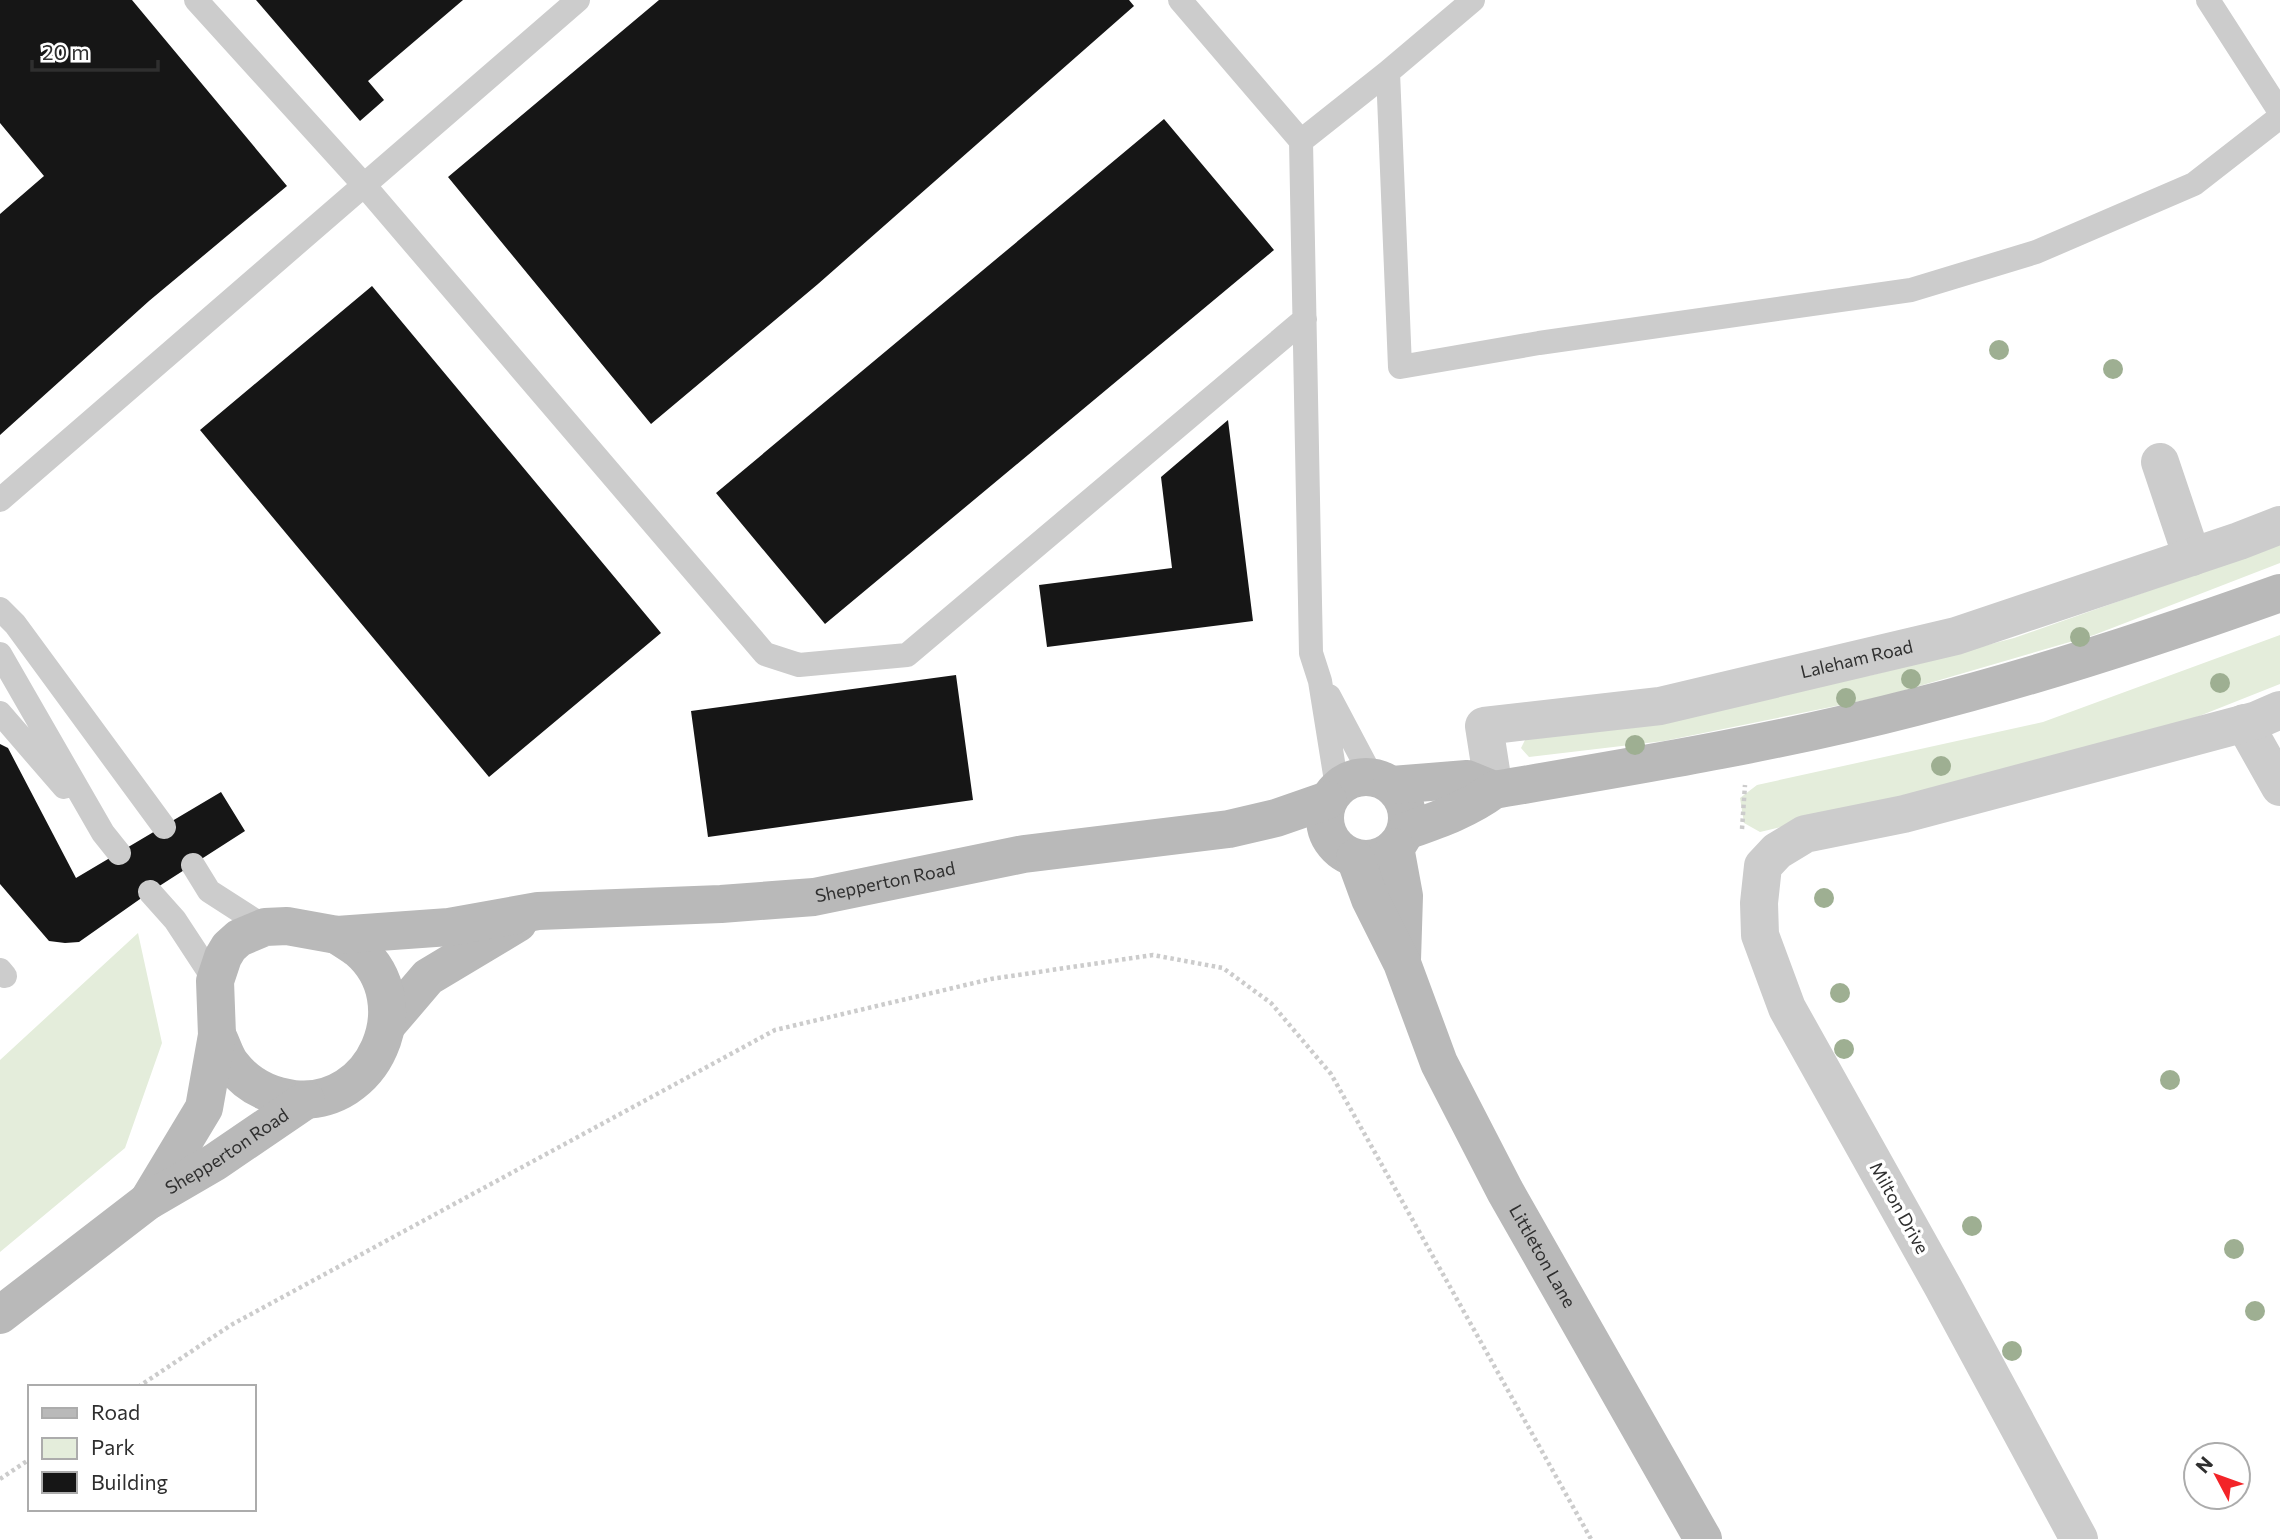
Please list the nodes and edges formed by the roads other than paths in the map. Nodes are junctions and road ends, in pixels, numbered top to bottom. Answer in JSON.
{"nodes":[{"id":1,"x":196,"y":0,"type":"edge"},
{"id":2,"x":578,"y":0,"type":"edge"},
{"id":3,"x":1180,"y":0,"type":"edge"},
{"id":4,"x":1473,"y":0,"type":"edge"},
{"id":5,"x":2207,"y":0,"type":"edge"},
{"id":6,"x":1388,"y":72,"type":"junction"},
{"id":7,"x":2280,"y":112,"type":"edge"},
{"id":8,"x":2280,"y":117,"type":"edge"},
{"id":9,"x":1301,"y":141,"type":"junction"},
{"id":10,"x":364,"y":185,"type":"junction"},
{"id":11,"x":1305,"y":319,"type":"junction"},
{"id":12,"x":2160,"y":462,"type":"dead end"},
{"id":13,"x":0,"y":500,"type":"edge"},
{"id":14,"x":2280,"y":525,"type":"edge"},
{"id":15,"x":2192,"y":557,"type":"junction"},
{"id":16,"x":2280,"y":593,"type":"edge"},
{"id":17,"x":0,"y":609,"type":"edge"},
{"id":18,"x":0,"y":654,"type":"edge"},
{"id":19,"x":1320,"y":681,"type":"junction"},
{"id":20,"x":2280,"y":710,"type":"edge"},
{"id":21,"x":0,"y":713,"type":"edge"},
{"id":22,"x":2244,"y":723,"type":"junction"},
{"id":23,"x":1357,"y":787,"type":"junction"},
{"id":24,"x":2280,"y":787,"type":"edge"},
{"id":25,"x":1494,"y":790,"type":"junction"},
{"id":26,"x":164,"y":827,"type":"dead end"},
{"id":27,"x":1229,"y":829,"type":"junction"},
{"id":28,"x":103,"y":833,"type":"junction"},
{"id":29,"x":1400,"y":839,"type":"junction"},
{"id":30,"x":1342,"y":848,"type":"junction"},
{"id":31,"x":119,"y":853,"type":"dead end"},
{"id":32,"x":193,"y":865,"type":"dead end"},
{"id":33,"x":150,"y":892,"type":"dead end"},
{"id":34,"x":538,"y":911,"type":"junction"},
{"id":35,"x":265,"y":927,"type":"junction"},
{"id":36,"x":337,"y":935,"type":"junction"},
{"id":37,"x":1402,"y":963,"type":"junction"},
{"id":38,"x":215,"y":981,"type":"junction"},
{"id":39,"x":387,"y":1025,"type":"junction"},
{"id":40,"x":218,"y":1035,"type":"junction"},
{"id":41,"x":306,"y":1100,"type":"junction"},
{"id":42,"x":148,"y":1201,"type":"junction"},
{"id":43,"x":0,"y":1315,"type":"edge"},
{"id":44,"x":1703,"y":1539,"type":"edge"},
{"id":45,"x":2079,"y":1539,"type":"edge"}],
"edges":[{"from":1,"to":10,"type":"lane"},
{"from":2,"to":10,"type":"lane"},
{"from":3,"to":9,"type":"lane"},
{"from":4,"to":6,"type":"lane"},
{"from":5,"to":7,"type":"lane"},
{"from":6,"to":8,"type":"lane"},
{"from":6,"to":9,"type":"lane"},
{"from":9,"to":11,"type":"lane"},
{"from":10,"to":11,"type":"lane"},
{"from":10,"to":13,"type":"lane"},
{"from":11,"to":19,"type":"lane"},
{"from":12,"to":15,"type":"street"},
{"from":14,"to":15,"type":"street","name":"Laleham Road"},
{"from":15,"to":25,"type":"street","name":"Laleham Road"},
{"from":16,"to":25,"type":"main road"},
{"from":17,"to":26,"type":"lane"},
{"from":18,"to":28,"type":"lane"},
{"from":19,"to":23,"type":"lane"},
{"from":19,"to":23,"type":"lane"},
{"from":20,"to":22,"type":"street"},
{"from":21,"to":28,"type":"lane"},
{"from":22,"to":24,"type":"street"},
{"from":22,"to":45,"type":"street","name":"Milton Drive"},
{"from":23,"to":25,"type":"main road"},
{"from":23,"to":27,"type":"main road","name":"Shepperton Road"},
{"from":23,"to":29,"type":"main road"},
{"from":23,"to":30,"type":"main road"},
{"from":25,"to":29,"type":"main road"},
{"from":27,"to":30,"type":"main road","name":"Shepperton Road"},
{"from":27,"to":34,"type":"main road","name":"Shepperton Road"},
{"from":28,"to":31,"type":"lane"},
{"from":29,"to":30,"type":"main road"},
{"from":29,"to":37,"type":"main road","name":"Littleton Lane"},
{"from":30,"to":37,"type":"main road","name":"Littleton Lane"},
{"from":32,"to":35,"type":"lane"},
{"from":33,"to":38,"type":"lane"},
{"from":34,"to":36,"type":"main road","name":"Shepperton Road"},
{"from":34,"to":39,"type":"main road","name":"Shepperton Road"},
{"from":35,"to":36,"type":"main road","name":"Shepperton Road"},
{"from":35,"to":38,"type":"main road","name":"Shepperton Road"},
{"from":36,"to":39,"type":"main road","name":"Shepperton Road"},
{"from":37,"to":44,"type":"main road","name":"Littleton Lane"},
{"from":38,"to":40,"type":"main road","name":"Shepperton Road"},
{"from":39,"to":41,"type":"main road","name":"Shepperton Road"},
{"from":40,"to":41,"type":"main road","name":"Shepperton Road"},
{"from":40,"to":42,"type":"main road","name":"Shepperton Road"},
{"from":41,"to":42,"type":"main road","name":"Shepperton Road"},
{"from":42,"to":43,"type":"main road","name":"Shepperton Road"}]}
